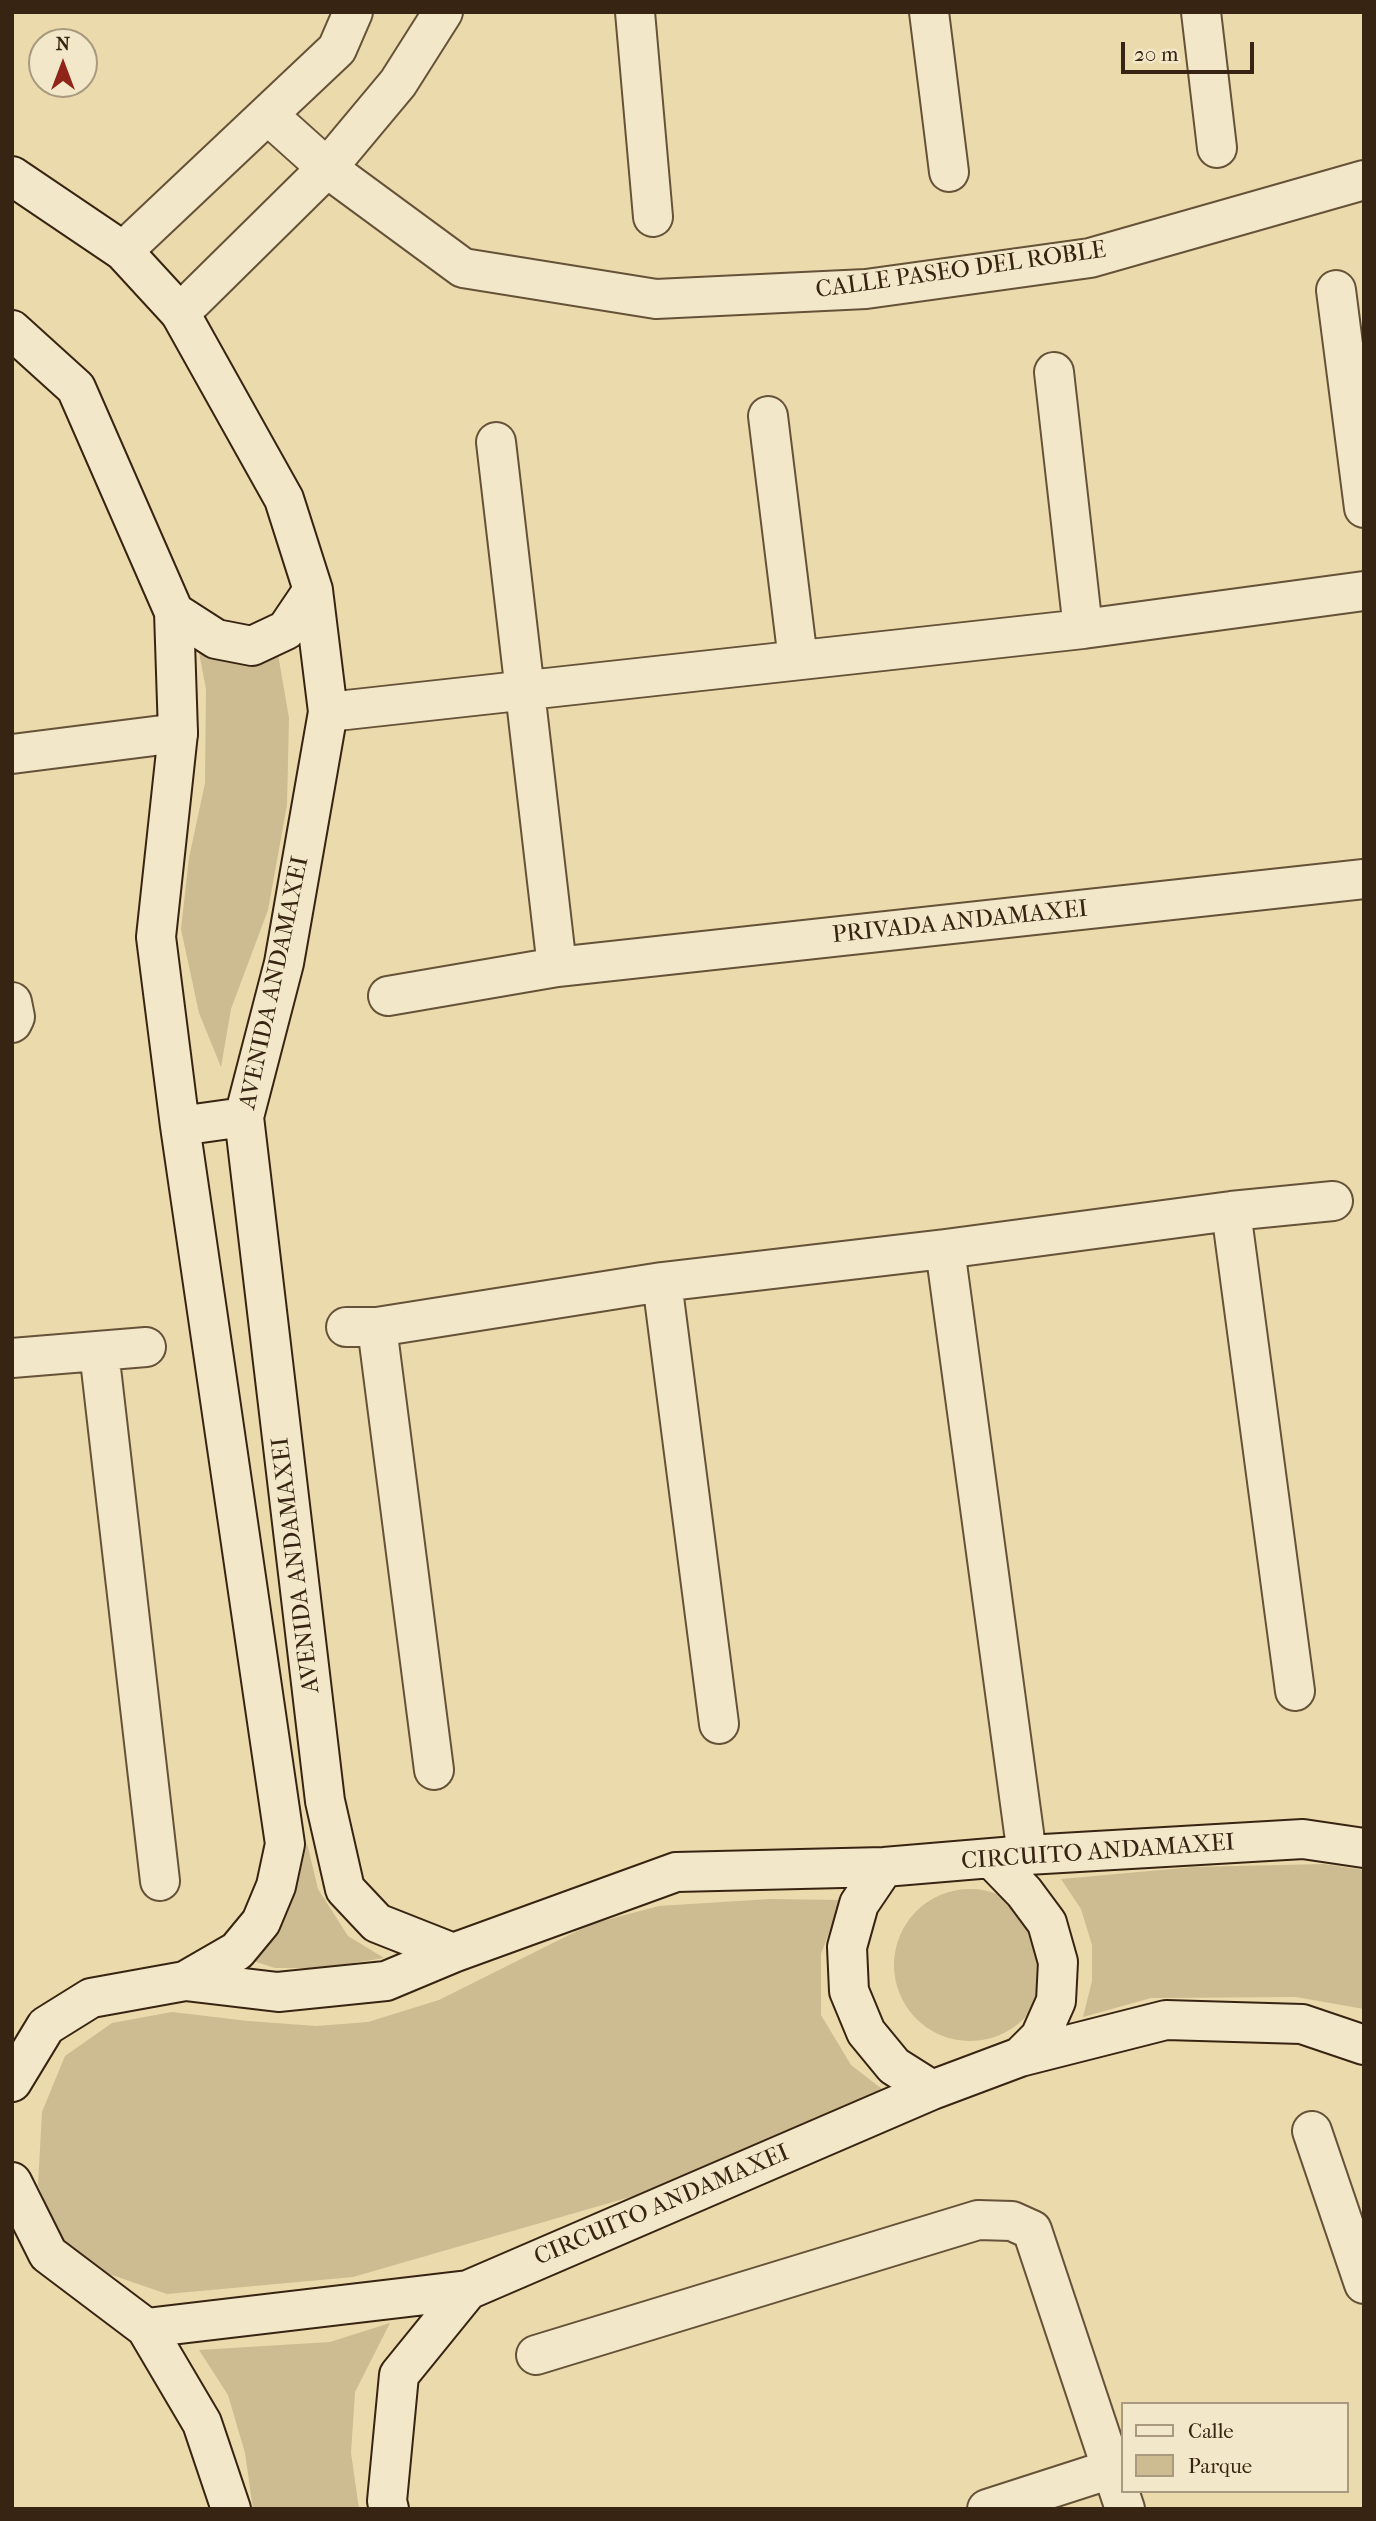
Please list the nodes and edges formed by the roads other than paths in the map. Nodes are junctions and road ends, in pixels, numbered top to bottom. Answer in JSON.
{"nodes":[{"id":1,"x":353,"y":12,"type":"edge"},
{"id":2,"x":443,"y":12,"type":"edge"},
{"id":3,"x":635,"y":12,"type":"edge"},
{"id":4,"x":929,"y":12,"type":"edge"},
{"id":5,"x":1201,"y":12,"type":"edge"},
{"id":6,"x":268,"y":115,"type":"junction"},
{"id":7,"x":1217,"y":148,"type":"dead end"},
{"id":8,"x":327,"y":168,"type":"junction"},
{"id":9,"x":949,"y":172,"type":"dead end"},
{"id":10,"x":12,"y":176,"type":"edge"},
{"id":11,"x":1364,"y":180,"type":"edge"},
{"id":12,"x":653,"y":217,"type":"dead end"},
{"id":13,"x":123,"y":251,"type":"junction"},
{"id":14,"x":1336,"y":290,"type":"dead end"},
{"id":15,"x":180,"y":313,"type":"junction"},
{"id":16,"x":15,"y":332,"type":"edge"},
{"id":17,"x":1054,"y":372,"type":"dead end"},
{"id":18,"x":768,"y":416,"type":"dead end"},
{"id":19,"x":496,"y":442,"type":"dead end"},
{"id":20,"x":1364,"y":509,"type":"edge"},
{"id":21,"x":313,"y":590,"type":"junction"},
{"id":22,"x":1364,"y":591,"type":"edge"},
{"id":23,"x":174,"y":612,"type":"junction"},
{"id":24,"x":1083,"y":629,"type":"junction"},
{"id":25,"x":798,"y":660,"type":"junction"},
{"id":26,"x":524,"y":692,"type":"junction"},
{"id":27,"x":328,"y":712,"type":"junction"},
{"id":28,"x":178,"y":733,"type":"junction"},
{"id":29,"x":12,"y":754,"type":"edge"},
{"id":30,"x":1364,"y":879,"type":"edge"},
{"id":31,"x":557,"y":967,"type":"junction"},
{"id":32,"x":388,"y":996,"type":"dead end"},
{"id":33,"x":12,"y":1002,"type":"edge"},
{"id":34,"x":12,"y":1023,"type":"edge"},
{"id":35,"x":244,"y":1117,"type":"junction"},
{"id":36,"x":180,"y":1126,"type":"junction"},
{"id":37,"x":1333,"y":1201,"type":"dead end"},
{"id":38,"x":1231,"y":1211,"type":"junction"},
{"id":39,"x":945,"y":1249,"type":"junction"},
{"id":40,"x":662,"y":1282,"type":"junction"},
{"id":41,"x":146,"y":1347,"type":"dead end"},
{"id":42,"x":99,"y":1351,"type":"junction"},
{"id":43,"x":12,"y":1358,"type":"edge"},
{"id":44,"x":1295,"y":1690,"type":"dead end"},
{"id":45,"x":719,"y":1724,"type":"dead end"},
{"id":46,"x":434,"y":1770,"type":"dead end"},
{"id":47,"x":1013,"y":1845,"type":"junction"},
{"id":48,"x":1364,"y":1848,"type":"edge"},
{"id":49,"x":884,"y":1867,"type":"junction"},
{"id":50,"x":160,"y":1881,"type":"dead end"},
{"id":51,"x":453,"y":1953,"type":"junction"},
{"id":52,"x":185,"y":1981,"type":"junction"},
{"id":53,"x":1364,"y":2045,"type":"edge"},
{"id":54,"x":1020,"y":2057,"type":"junction"},
{"id":55,"x":12,"y":2082,"type":"edge"},
{"id":56,"x":932,"y":2090,"type":"junction"},
{"id":57,"x":1312,"y":2131,"type":"dead end"},
{"id":58,"x":12,"y":2182,"type":"edge"},
{"id":59,"x":1364,"y":2284,"type":"edge"},
{"id":60,"x":468,"y":2290,"type":"junction"},
{"id":61,"x":146,"y":2328,"type":"junction"},
{"id":62,"x":536,"y":2355,"type":"dead end"},
{"id":63,"x":1111,"y":2469,"type":"junction"},
{"id":64,"x":225,"y":2507,"type":"edge"},
{"id":65,"x":389,"y":2509,"type":"edge"},
{"id":66,"x":987,"y":2509,"type":"edge"},
{"id":67,"x":1125,"y":2509,"type":"edge"}],
"edges":[{"from":1,"to":6,"type":"street"},
{"from":2,"to":8,"type":"street"},
{"from":3,"to":12,"type":"street"},
{"from":4,"to":9,"type":"street"},
{"from":5,"to":7,"type":"street"},
{"from":6,"to":8,"type":"street","name":"CALLE PASEO DEL ROBLE"},
{"from":6,"to":13,"type":"street"},
{"from":8,"to":11,"type":"street","name":"CALLE PASEO DEL ROBLE"},
{"from":8,"to":15,"type":"street"},
{"from":10,"to":13,"type":"street","name":"AVENIDA ANDAMAXEI"},
{"from":13,"to":15,"type":"street","name":"AVENIDA ANDAMAXEI"},
{"from":14,"to":20,"type":"street"},
{"from":15,"to":21,"type":"street","name":"AVENIDA ANDAMAXEI"},
{"from":16,"to":23,"type":"street","name":"AVENIDA ANDAMAXEI"},
{"from":17,"to":24,"type":"street"},
{"from":18,"to":25,"type":"street"},
{"from":19,"to":26,"type":"street"},
{"from":21,"to":23,"type":"street"},
{"from":21,"to":27,"type":"street","name":"AVENIDA ANDAMAXEI"},
{"from":22,"to":24,"type":"street"},
{"from":23,"to":28,"type":"street","name":"AVENIDA ANDAMAXEI"},
{"from":24,"to":25,"type":"street"},
{"from":25,"to":26,"type":"street"},
{"from":26,"to":27,"type":"street"},
{"from":26,"to":31,"type":"street"},
{"from":27,"to":35,"type":"street","name":"AVENIDA ANDAMAXEI"},
{"from":28,"to":29,"type":"street"},
{"from":28,"to":36,"type":"street","name":"AVENIDA ANDAMAXEI"},
{"from":30,"to":31,"type":"street","name":"PRIVADA ANDAMAXEI"},
{"from":31,"to":32,"type":"street","name":"PRIVADA ANDAMAXEI"},
{"from":33,"to":34,"type":"street"},
{"from":35,"to":36,"type":"street"},
{"from":35,"to":51,"type":"street","name":"AVENIDA ANDAMAXEI"},
{"from":36,"to":52,"type":"street","name":"AVENIDA ANDAMAXEI"},
{"from":37,"to":38,"type":"street"},
{"from":38,"to":39,"type":"street"},
{"from":38,"to":44,"type":"street"},
{"from":39,"to":40,"type":"street"},
{"from":39,"to":47,"type":"street"},
{"from":40,"to":45,"type":"street"},
{"from":40,"to":46,"type":"street"},
{"from":41,"to":42,"type":"street"},
{"from":42,"to":43,"type":"street"},
{"from":42,"to":50,"type":"street"},
{"from":47,"to":48,"type":"street","name":"CIRCUITO ANDAMAXEI"},
{"from":47,"to":49,"type":"street","name":"CIRCUITO ANDAMAXEI"},
{"from":47,"to":54,"type":"street"},
{"from":49,"to":51,"type":"street","name":"CIRCUITO ANDAMAXEI"},
{"from":49,"to":56,"type":"street"},
{"from":51,"to":52,"type":"street","name":"CIRCUITO ANDAMAXEI"},
{"from":52,"to":55,"type":"street","name":"CIRCUITO ANDAMAXEI"},
{"from":53,"to":54,"type":"street","name":"CIRCUITO ANDAMAXEI"},
{"from":54,"to":56,"type":"street","name":"CIRCUITO ANDAMAXEI"},
{"from":56,"to":60,"type":"street","name":"CIRCUITO ANDAMAXEI"},
{"from":57,"to":59,"type":"street"},
{"from":58,"to":61,"type":"street"},
{"from":60,"to":61,"type":"street","name":"CIRCUITO ANDAMAXEI"},
{"from":60,"to":65,"type":"street"},
{"from":61,"to":64,"type":"street"},
{"from":62,"to":63,"type":"street"},
{"from":63,"to":66,"type":"street"},
{"from":63,"to":67,"type":"street"}]}
